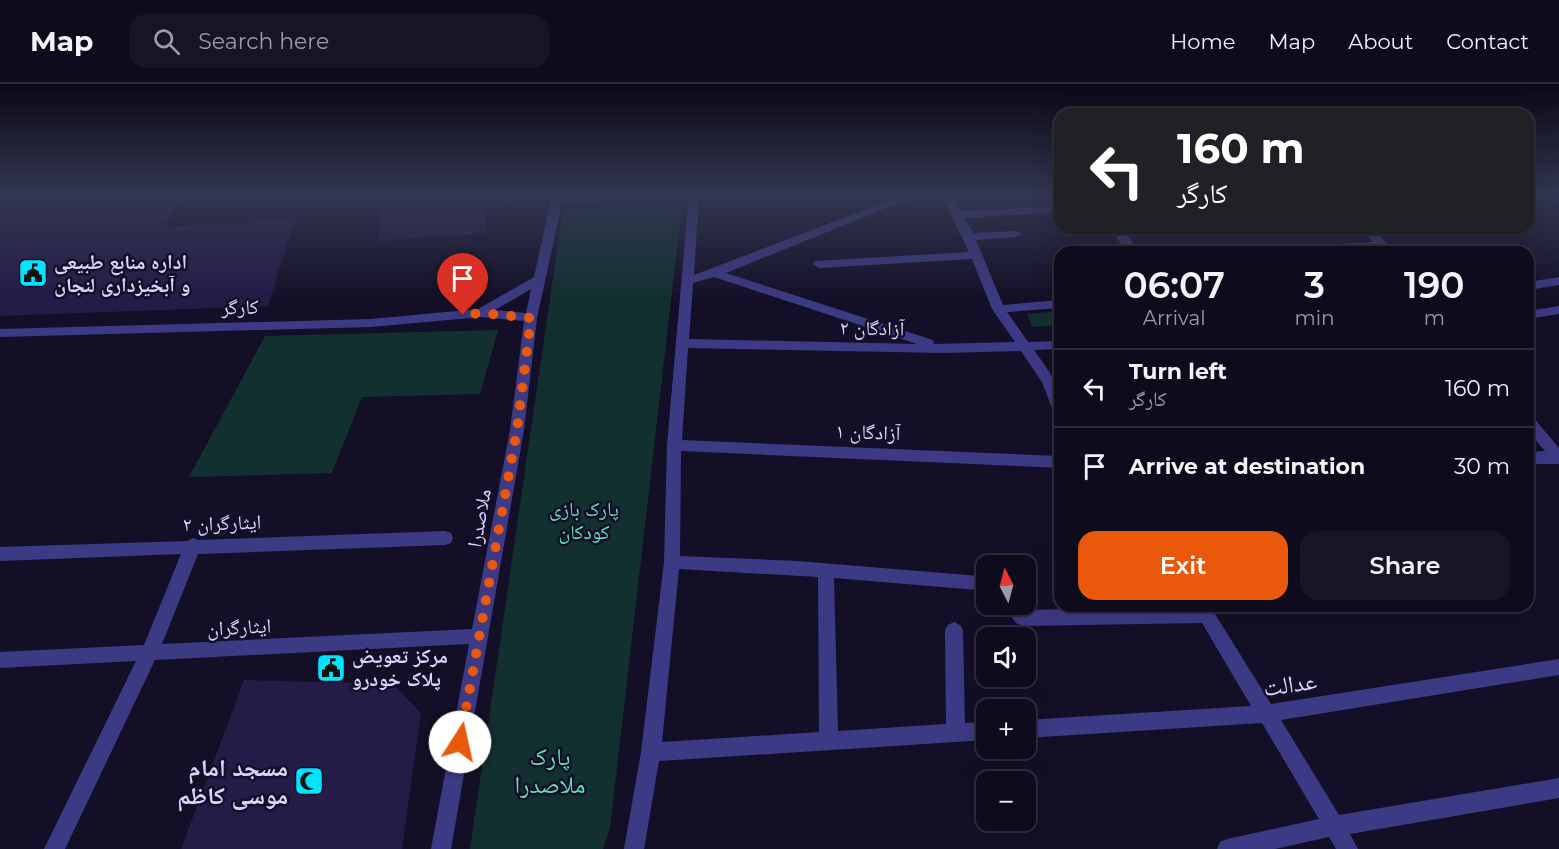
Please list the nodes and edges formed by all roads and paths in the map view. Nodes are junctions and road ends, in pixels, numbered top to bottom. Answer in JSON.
{"nodes":[{"id":1,"x":551,"y":230,"type":"edge"},
{"id":2,"x":692,"y":230,"type":"edge"},
{"id":3,"x":825,"y":230,"type":"edge"},
{"id":4,"x":965,"y":230,"type":"edge"},
{"id":5,"x":1016,"y":234,"type":"dead end"},
{"id":6,"x":1372,"y":234,"type":"edge"},
{"id":7,"x":969,"y":237,"type":"junction"},
{"id":8,"x":1383,"y":246,"type":"edge"},
{"id":9,"x":974,"y":255,"type":"junction"},
{"id":10,"x":819,"y":264,"type":"dead end"},
{"id":11,"x":714,"y":273,"type":"junction"},
{"id":12,"x":540,"y":279,"type":"junction"},
{"id":13,"x":689,"y":280,"type":"junction"},
{"id":14,"x":1559,"y":281,"type":"edge"},
{"id":15,"x":1534,"y":285,"type":"edge"},
{"id":16,"x":1054,"y":304,"type":"edge"},
{"id":17,"x":998,"y":309,"type":"junction"},
{"id":18,"x":1559,"y":310,"type":"edge"},
{"id":19,"x":481,"y":313,"type":"junction"},
{"id":20,"x":1534,"y":314,"type":"edge"},
{"id":21,"x":531,"y":318,"type":"junction"},
{"id":22,"x":0,"y":333,"type":"edge"},
{"id":23,"x":682,"y":343,"type":"junction"},
{"id":24,"x":1054,"y":346,"type":"edge"},
{"id":25,"x":1024,"y":348,"type":"junction"},
{"id":26,"x":944,"y":349,"type":"junction"},
{"id":27,"x":1054,"y":396,"type":"edge"},
{"id":28,"x":1534,"y":428,"type":"edge"},
{"id":29,"x":674,"y":445,"type":"junction"},
{"id":30,"x":1556,"y":452,"type":"edge"},
{"id":31,"x":1534,"y":457,"type":"edge"},
{"id":32,"x":1054,"y":462,"type":"edge"},
{"id":33,"x":446,"y":538,"type":"dead end"},
{"id":34,"x":193,"y":545,"type":"junction"},
{"id":35,"x":0,"y":554,"type":"edge"},
{"id":36,"x":672,"y":562,"type":"junction"},
{"id":37,"x":826,"y":570,"type":"junction"},
{"id":38,"x":976,"y":583,"type":"edge"},
{"id":39,"x":1178,"y":612,"type":"edge"},
{"id":40,"x":1205,"y":612,"type":"edge"},
{"id":41,"x":1019,"y":615,"type":"edge"},
{"id":42,"x":954,"y":630,"type":"dead end"},
{"id":43,"x":479,"y":636,"type":"junction"},
{"id":44,"x":149,"y":654,"type":"junction"},
{"id":45,"x":0,"y":660,"type":"edge"},
{"id":46,"x":1559,"y":667,"type":"edge"},
{"id":47,"x":1266,"y":714,"type":"junction"},
{"id":48,"x":1036,"y":728,"type":"edge"},
{"id":49,"x":976,"y":732,"type":"edge"},
{"id":50,"x":956,"y":733,"type":"junction"},
{"id":51,"x":829,"y":741,"type":"junction"},
{"id":52,"x":651,"y":752,"type":"junction"},
{"id":53,"x":1559,"y":788,"type":"edge"},
{"id":54,"x":1335,"y":826,"type":"junction"},
{"id":55,"x":54,"y":849,"type":"edge"},
{"id":56,"x":441,"y":849,"type":"edge"},
{"id":57,"x":634,"y":849,"type":"edge"},
{"id":58,"x":1227,"y":849,"type":"edge"},
{"id":59,"x":1348,"y":849,"type":"edge"}],
"edges":[{"from":1,"to":12,"type":"street","name":"ملاصدرا"},
{"from":2,"to":13,"type":"street"},
{"from":3,"to":11,"type":"street"},
{"from":4,"to":7,"type":"street"},
{"from":5,"to":7,"type":"street"},
{"from":6,"to":8,"type":"street"},
{"from":7,"to":9,"type":"street"},
{"from":9,"to":10,"type":"street"},
{"from":9,"to":17,"type":"street"},
{"from":11,"to":13,"type":"street"},
{"from":11,"to":26,"type":"street"},
{"from":12,"to":19,"type":"street","name":"کارگر"},
{"from":12,"to":21,"type":"street","name":"ملاصدرا"},
{"from":13,"to":23,"type":"street"},
{"from":14,"to":15,"type":"street"},
{"from":16,"to":17,"type":"street"},
{"from":17,"to":25,"type":"street"},
{"from":18,"to":20,"type":"street"},
{"from":19,"to":21,"type":"street","name":"کارگر"},
{"from":19,"to":22,"type":"street","name":"کارگر"},
{"from":21,"to":43,"type":"street","name":"ملاصدرا"},
{"from":23,"to":26,"type":"street","name":"آزادگان ۲"},
{"from":23,"to":29,"type":"street"},
{"from":24,"to":25,"type":"street","name":"آزادگان ۲"},
{"from":25,"to":26,"type":"street","name":"آزادگان ۲"},
{"from":25,"to":27,"type":"street"},
{"from":28,"to":30,"type":"street"},
{"from":29,"to":32,"type":"street","name":"آزادگان ۱"},
{"from":29,"to":36,"type":"street"},
{"from":30,"to":31,"type":"street"},
{"from":33,"to":34,"type":"street","name":"ایثارگران ۲"},
{"from":34,"to":35,"type":"street","name":"ایثارگران ۲"},
{"from":34,"to":44,"type":"street"},
{"from":36,"to":37,"type":"street"},
{"from":36,"to":52,"type":"street"},
{"from":37,"to":38,"type":"street"},
{"from":37,"to":51,"type":"street"},
{"from":39,"to":41,"type":"street"},
{"from":40,"to":47,"type":"street"},
{"from":42,"to":50,"type":"street"},
{"from":43,"to":44,"type":"street","name":"ایثارگران"},
{"from":43,"to":56,"type":"street","name":"ملاصدرا"},
{"from":44,"to":45,"type":"street","name":"ایثارگران"},
{"from":44,"to":55,"type":"street"},
{"from":46,"to":47,"type":"street","name":"عدالت"},
{"from":47,"to":48,"type":"street","name":"عدالت"},
{"from":47,"to":54,"type":"street"},
{"from":49,"to":50,"type":"street"},
{"from":50,"to":51,"type":"street"},
{"from":51,"to":52,"type":"street"},
{"from":52,"to":57,"type":"street"},
{"from":53,"to":54,"type":"street"},
{"from":54,"to":58,"type":"street"},
{"from":54,"to":59,"type":"street"}]}
